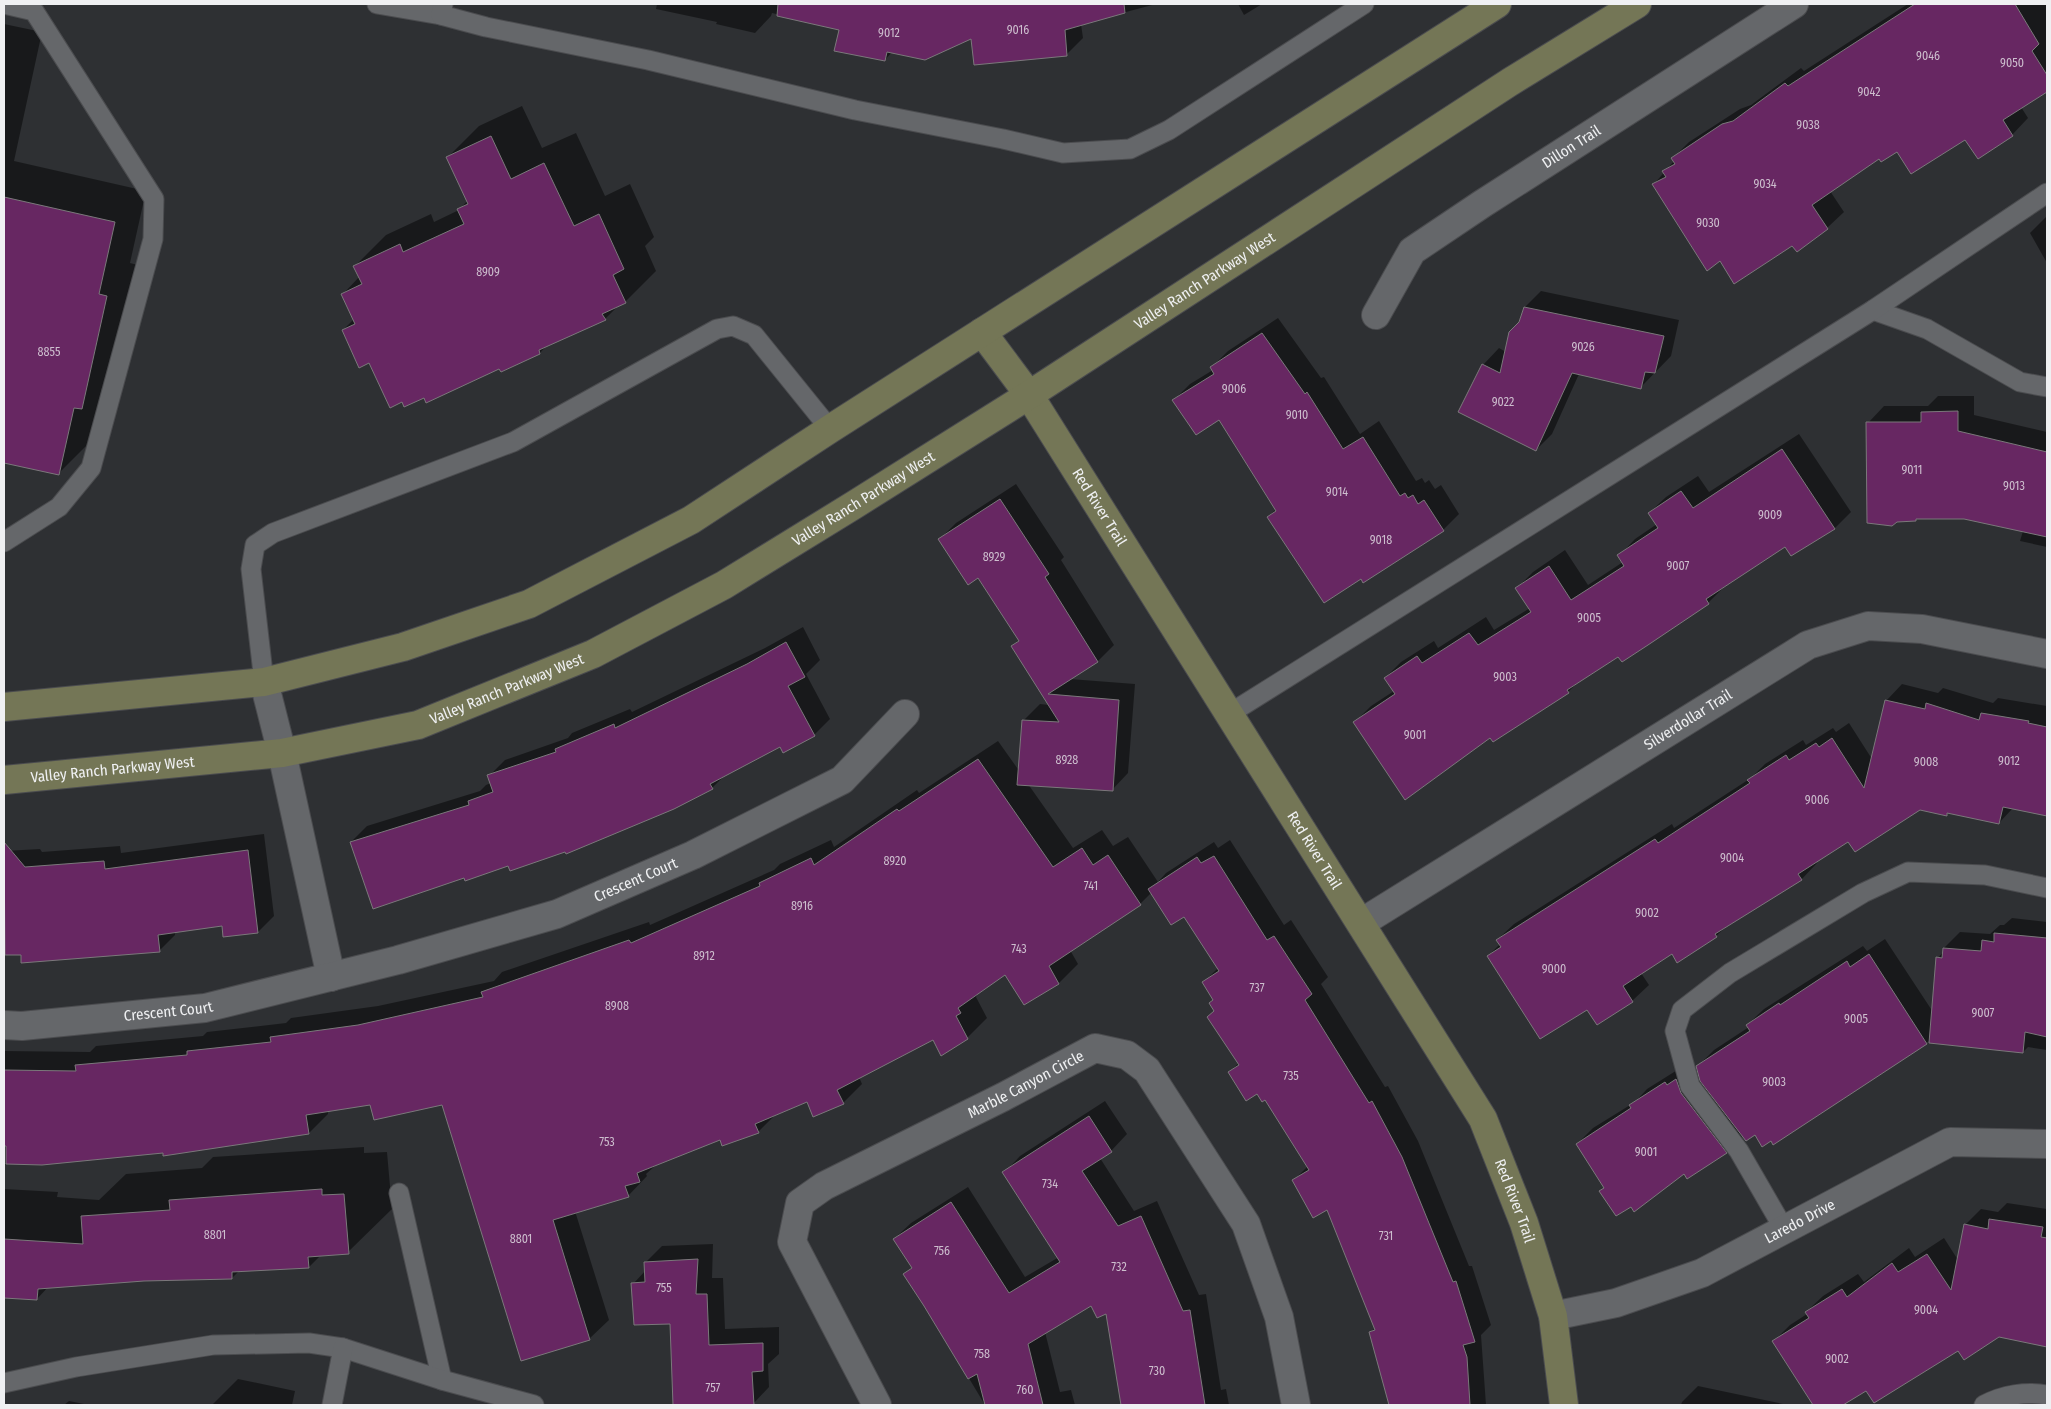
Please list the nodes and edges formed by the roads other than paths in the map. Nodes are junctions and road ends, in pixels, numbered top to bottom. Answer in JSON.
{"nodes":[{"id":1,"x":4,"y":4,"type":"edge"},
{"id":2,"x":378,"y":4,"type":"edge"},
{"id":3,"x":1364,"y":4,"type":"edge"},
{"id":4,"x":1497,"y":4,"type":"edge"},
{"id":5,"x":1637,"y":4,"type":"edge"},
{"id":6,"x":1794,"y":4,"type":"edge"},
{"id":7,"x":442,"y":9,"type":"edge"},
{"id":8,"x":2047,"y":193,"type":"edge"},
{"id":9,"x":1873,"y":310,"type":"junction"},
{"id":10,"x":1376,"y":315,"type":"dead end"},
{"id":11,"x":982,"y":332,"type":"junction"},
{"id":12,"x":2047,"y":387,"type":"edge"},
{"id":13,"x":1029,"y":395,"type":"junction"},
{"id":14,"x":830,"y":430,"type":"junction"},
{"id":15,"x":4,"y":542,"type":"edge"},
{"id":16,"x":2047,"y":654,"type":"edge"},
{"id":17,"x":264,"y":682,"type":"junction"},
{"id":18,"x":4,"y":707,"type":"edge"},
{"id":19,"x":905,"y":714,"type":"dead end"},
{"id":20,"x":1229,"y":714,"type":"junction"},
{"id":21,"x":282,"y":753,"type":"junction"},
{"id":22,"x":4,"y":780,"type":"edge"},
{"id":23,"x":2047,"y":888,"type":"edge"},
{"id":24,"x":1361,"y":924,"type":"junction"},
{"id":25,"x":330,"y":977,"type":"junction"},
{"id":26,"x":4,"y":1025,"type":"edge"},
{"id":27,"x":2047,"y":1144,"type":"edge"},
{"id":28,"x":399,"y":1193,"type":"dead end"},
{"id":29,"x":1784,"y":1229,"type":"junction"},
{"id":30,"x":1553,"y":1316,"type":"junction"},
{"id":31,"x":343,"y":1348,"type":"junction"},
{"id":32,"x":442,"y":1380,"type":"junction"},
{"id":33,"x":4,"y":1383,"type":"edge"},
{"id":34,"x":2047,"y":1395,"type":"edge"},
{"id":35,"x":332,"y":1405,"type":"edge"},
{"id":36,"x":534,"y":1405,"type":"edge"},
{"id":37,"x":877,"y":1405,"type":"edge"},
{"id":38,"x":1296,"y":1405,"type":"edge"},
{"id":39,"x":1564,"y":1405,"type":"edge"},
{"id":40,"x":1984,"y":1405,"type":"edge"}],
"edges":[{"from":1,"to":15,"type":"lane"},
{"from":2,"to":7,"type":"lane"},
{"from":3,"to":7,"type":"lane"},
{"from":4,"to":11,"type":"main road"},
{"from":5,"to":13,"type":"main road","name":"Valley Ranch Parkway West"},
{"from":6,"to":10,"type":"street","name":"Dillon Trail"},
{"from":8,"to":9,"type":"lane"},
{"from":9,"to":12,"type":"lane"},
{"from":9,"to":20,"type":"lane"},
{"from":11,"to":13,"type":"main road","name":"Red River Trail"},
{"from":11,"to":14,"type":"main road"},
{"from":13,"to":20,"type":"main road","name":"Red River Trail"},
{"from":13,"to":21,"type":"main road","name":"Valley Ranch Parkway West"},
{"from":14,"to":17,"type":"main road"},
{"from":14,"to":17,"type":"lane"},
{"from":16,"to":24,"type":"street","name":"Silverdollar Trail"},
{"from":17,"to":18,"type":"main road"},
{"from":17,"to":21,"type":"street"},
{"from":19,"to":25,"type":"street","name":"Crescent Court"},
{"from":20,"to":24,"type":"main road","name":"Red River Trail"},
{"from":21,"to":22,"type":"main road","name":"Valley Ranch Parkway West"},
{"from":21,"to":25,"type":"street"},
{"from":23,"to":29,"type":"lane"},
{"from":24,"to":30,"type":"main road","name":"Red River Trail"},
{"from":25,"to":26,"type":"street","name":"Crescent Court"},
{"from":27,"to":29,"type":"street","name":"Laredo Drive"},
{"from":28,"to":32,"type":"lane"},
{"from":29,"to":30,"type":"street","name":"Laredo Drive"},
{"from":30,"to":39,"type":"main road","name":"Red River Trail"},
{"from":31,"to":32,"type":"lane"},
{"from":31,"to":33,"type":"lane"},
{"from":31,"to":35,"type":"lane"},
{"from":32,"to":36,"type":"lane"},
{"from":34,"to":40,"type":"lane"},
{"from":37,"to":38,"type":"street","name":"Marble Canyon Circle"}]}
